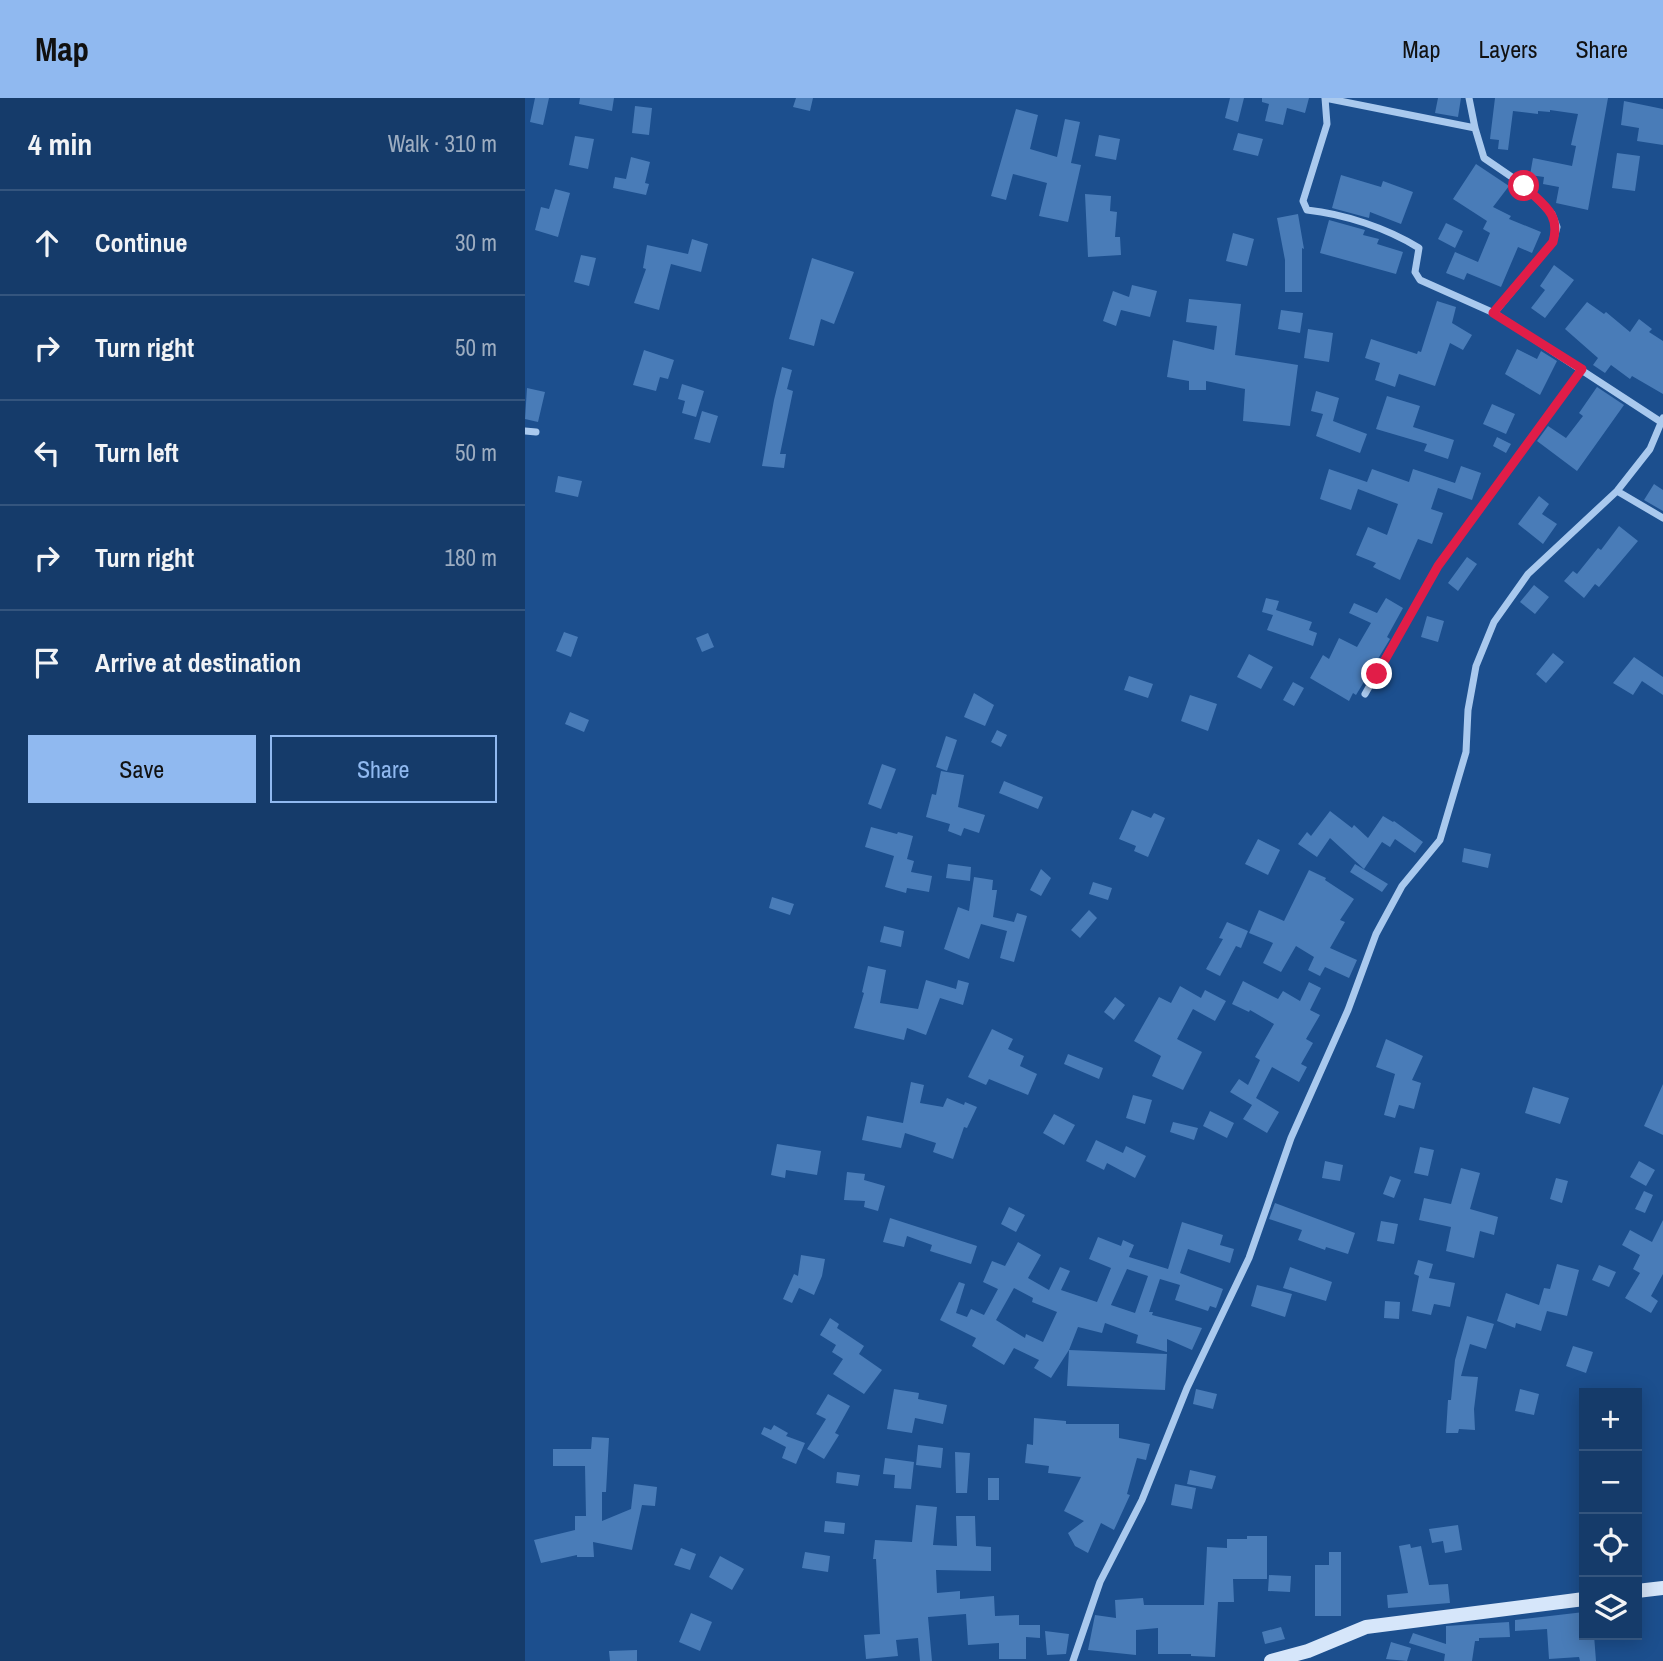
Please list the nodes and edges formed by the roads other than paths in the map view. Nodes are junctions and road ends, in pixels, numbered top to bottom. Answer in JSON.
{"nodes":[{"id":1,"x":1325,"y":98,"type":"edge"},
{"id":2,"x":1469,"y":98,"type":"edge"},
{"id":3,"x":1475,"y":128,"type":"junction"},
{"id":4,"x":1493,"y":313,"type":"junction"},
{"id":5,"x":1582,"y":369,"type":"junction"},
{"id":6,"x":1662,"y":420,"type":"edge"},
{"id":7,"x":525,"y":431,"type":"edge"},
{"id":8,"x":536,"y":432,"type":"dead end"},
{"id":9,"x":1617,"y":491,"type":"junction"},
{"id":10,"x":1663,"y":518,"type":"edge"},
{"id":11,"x":1365,"y":694,"type":"dead end"},
{"id":12,"x":1663,"y":1588,"type":"edge"},
{"id":13,"x":1642,"y":1590,"type":"edge"},
{"id":14,"x":1579,"y":1600,"type":"edge"},
{"id":15,"x":1073,"y":1661,"type":"edge"},
{"id":16,"x":1271,"y":1661,"type":"edge"}],
"edges":[{"from":1,"to":3,"type":"street"},
{"from":1,"to":4,"type":"street"},
{"from":2,"to":3,"type":"street"},
{"from":3,"to":4,"type":"street"},
{"from":4,"to":5,"type":"street"},
{"from":5,"to":6,"type":"street"},
{"from":5,"to":11,"type":"street"},
{"from":6,"to":9,"type":"street"},
{"from":7,"to":8,"type":"street"},
{"from":9,"to":10,"type":"street"},
{"from":9,"to":15,"type":"street"},
{"from":12,"to":13,"type":"main road"},
{"from":14,"to":16,"type":"main road"}]}
